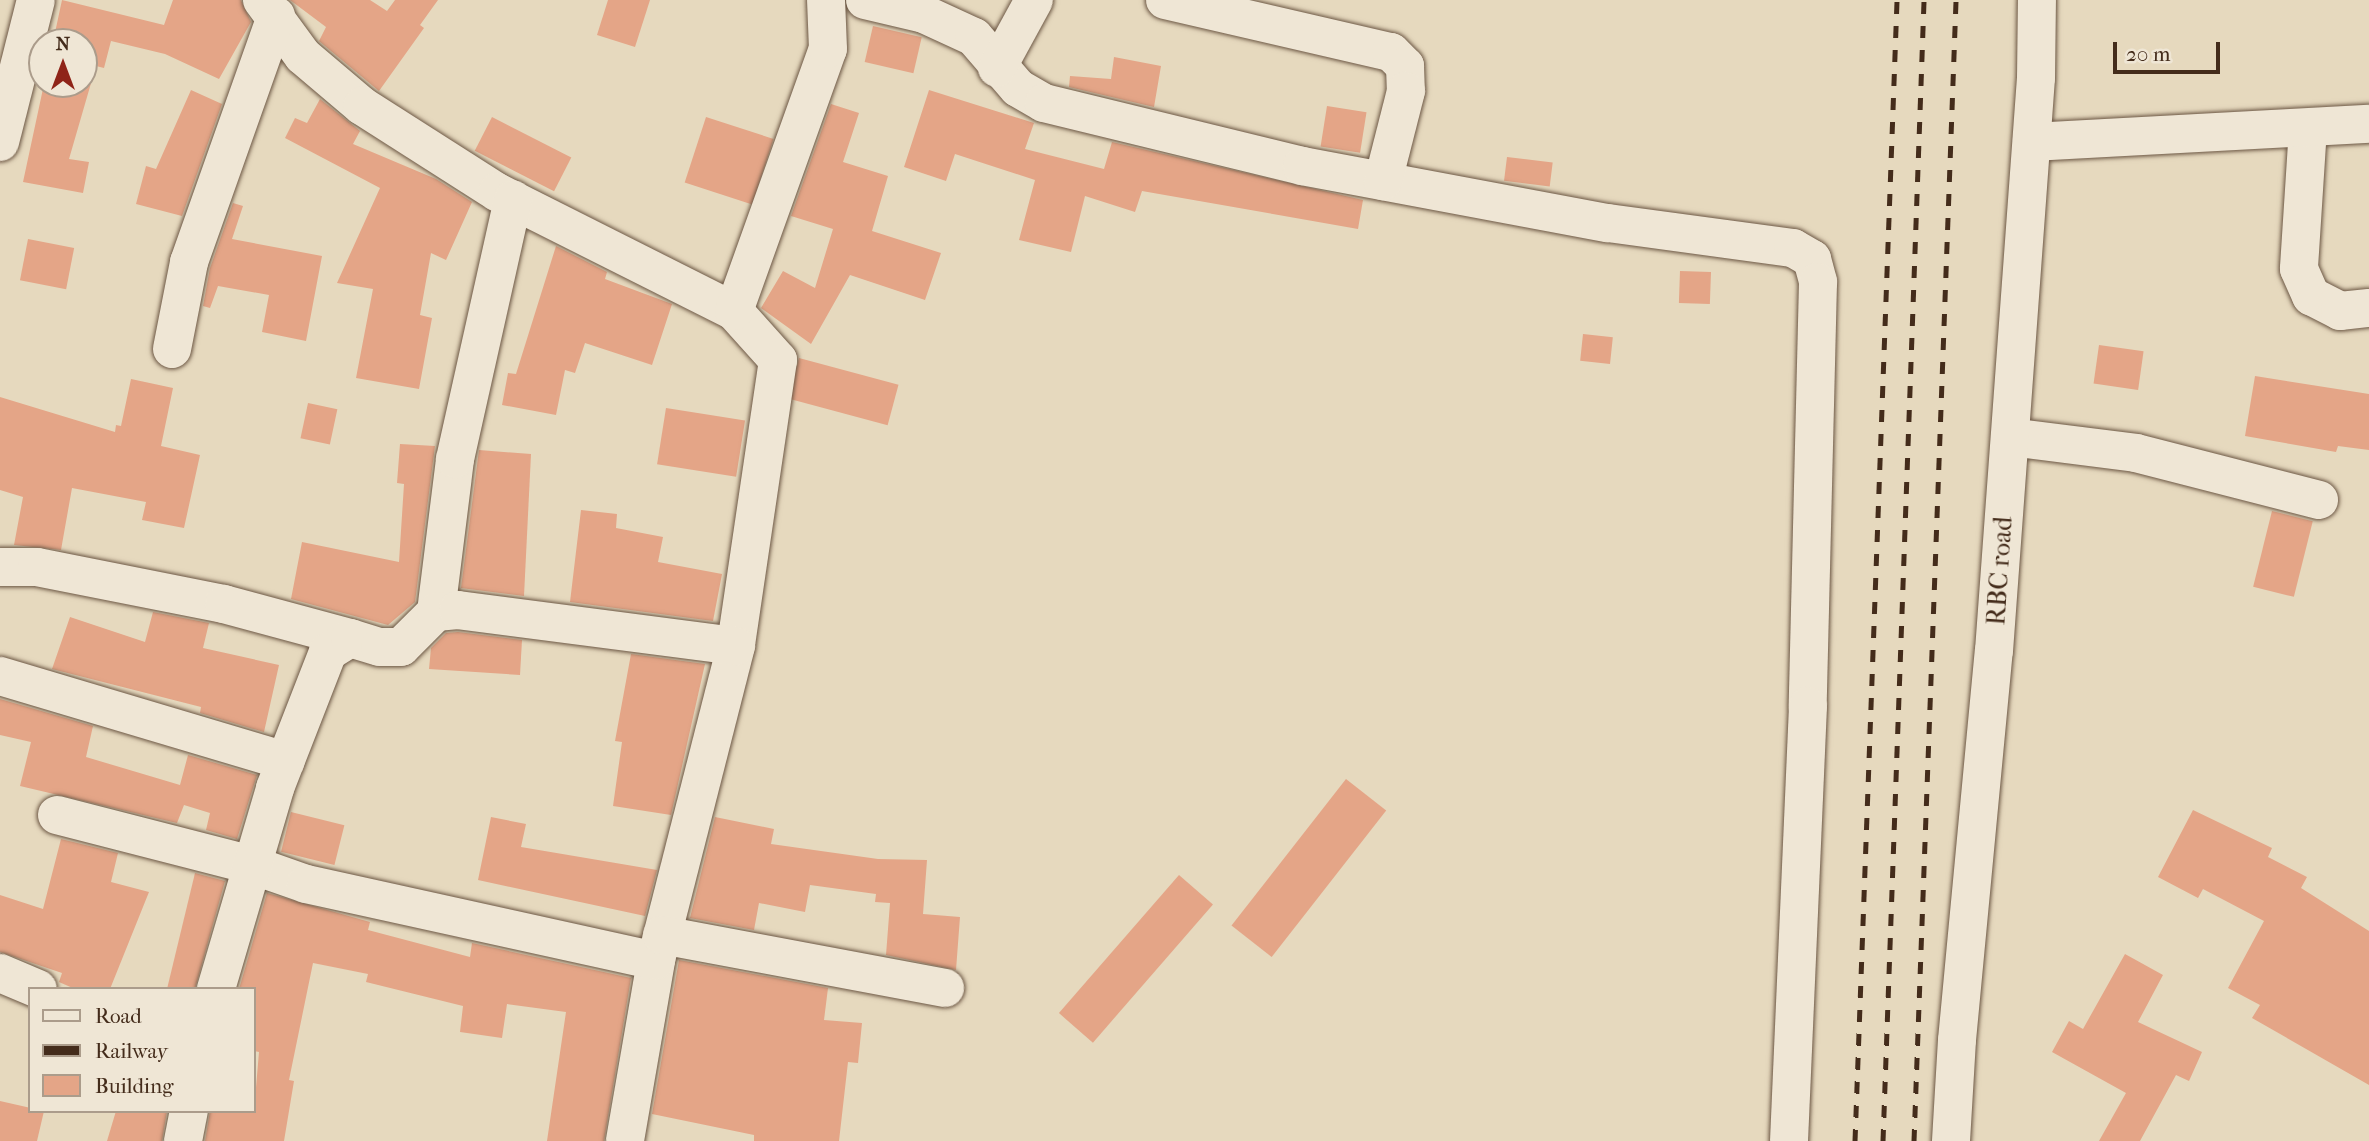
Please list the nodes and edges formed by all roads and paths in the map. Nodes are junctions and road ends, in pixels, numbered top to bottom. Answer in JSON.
{"nodes":[{"id":1,"x":36,"y":0,"type":"edge"},
{"id":2,"x":826,"y":0,"type":"edge"},
{"id":3,"x":865,"y":0,"type":"edge"},
{"id":4,"x":1034,"y":0,"type":"edge"},
{"id":5,"x":1165,"y":0,"type":"edge"},
{"id":6,"x":2037,"y":0,"type":"edge"},
{"id":7,"x":269,"y":8,"type":"edge"},
{"id":8,"x":997,"y":68,"type":"junction"},
{"id":9,"x":2369,"y":124,"type":"edge"},
{"id":10,"x":2308,"y":128,"type":"junction"},
{"id":11,"x":0,"y":142,"type":"edge"},
{"id":12,"x":2032,"y":142,"type":"junction"},
{"id":13,"x":1383,"y":181,"type":"junction"},
{"id":14,"x":513,"y":199,"type":"junction"},
{"id":15,"x":2369,"y":308,"type":"edge"},
{"id":16,"x":734,"y":311,"type":"junction"},
{"id":17,"x":172,"y":349,"type":"dead end"},
{"id":18,"x":2010,"y":436,"type":"junction"},
{"id":19,"x":2319,"y":499,"type":"dead end"},
{"id":20,"x":0,"y":567,"type":"edge"},
{"id":21,"x":436,"y":612,"type":"junction"},
{"id":22,"x":350,"y":638,"type":"junction"},
{"id":23,"x":736,"y":646,"type":"junction"},
{"id":24,"x":0,"y":676,"type":"edge"},
{"id":25,"x":286,"y":761,"type":"junction"},
{"id":26,"x":57,"y":815,"type":"dead end"},
{"id":27,"x":251,"y":865,"type":"junction"},
{"id":28,"x":659,"y":948,"type":"junction"},
{"id":29,"x":0,"y":973,"type":"edge"},
{"id":30,"x":33,"y":987,"type":"edge"},
{"id":31,"x":217,"y":987,"type":"edge"},
{"id":32,"x":945,"y":988,"type":"dead end"},
{"id":33,"x":189,"y":1113,"type":"edge"},
{"id":34,"x":183,"y":1141,"type":"edge"},
{"id":35,"x":625,"y":1141,"type":"edge"},
{"id":36,"x":1789,"y":1141,"type":"edge"},
{"id":37,"x":1951,"y":1141,"type":"edge"}],
"edges":[{"from":1,"to":11,"type":"street"},
{"from":2,"to":16,"type":"street"},
{"from":3,"to":8,"type":"street"},
{"from":4,"to":8,"type":"street"},
{"from":5,"to":13,"type":"street"},
{"from":6,"to":12,"type":"street","name":"RBC road"},
{"from":7,"to":14,"type":"street"},
{"from":7,"to":17,"type":"street"},
{"from":8,"to":13,"type":"street"},
{"from":9,"to":10,"type":"street"},
{"from":10,"to":12,"type":"street"},
{"from":10,"to":15,"type":"street"},
{"from":12,"to":18,"type":"street","name":"RBC road"},
{"from":13,"to":36,"type":"street"},
{"from":14,"to":16,"type":"street"},
{"from":14,"to":21,"type":"street"},
{"from":16,"to":23,"type":"street"},
{"from":18,"to":19,"type":"street"},
{"from":18,"to":37,"type":"street","name":"RBC road"},
{"from":20,"to":22,"type":"street"},
{"from":21,"to":22,"type":"street"},
{"from":21,"to":23,"type":"street"},
{"from":22,"to":25,"type":"street"},
{"from":23,"to":28,"type":"street"},
{"from":24,"to":25,"type":"street"},
{"from":25,"to":27,"type":"street"},
{"from":26,"to":27,"type":"street"},
{"from":27,"to":28,"type":"street"},
{"from":27,"to":31,"type":"street"},
{"from":28,"to":32,"type":"street"},
{"from":28,"to":35,"type":"street"},
{"from":29,"to":30,"type":"street"},
{"from":33,"to":34,"type":"street"}]}
